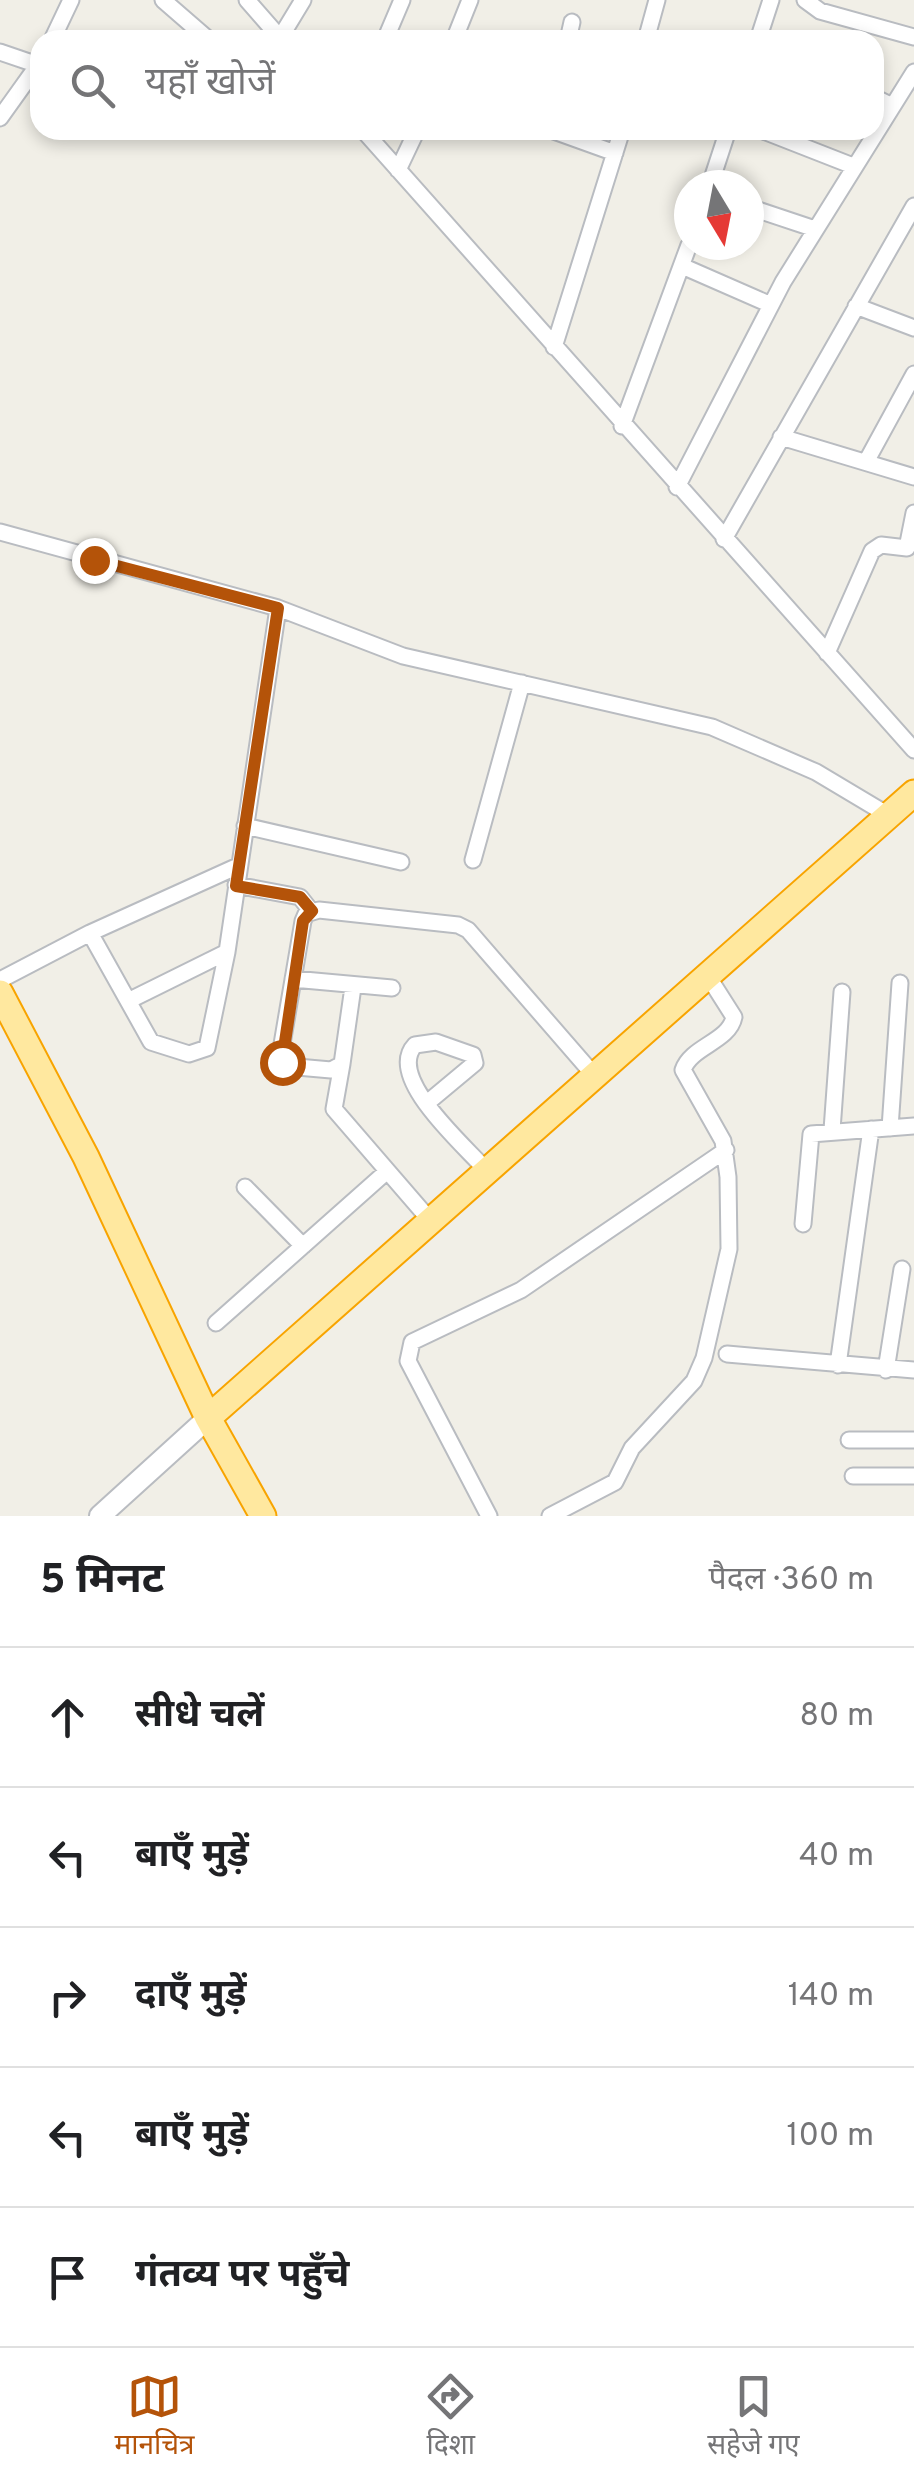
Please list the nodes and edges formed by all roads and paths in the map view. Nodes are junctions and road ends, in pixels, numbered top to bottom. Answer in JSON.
{"nodes":[{"id":1,"x":72,"y":0,"type":"edge"},
{"id":2,"x":163,"y":0,"type":"edge"},
{"id":3,"x":247,"y":0,"type":"edge"},
{"id":4,"x":303,"y":0,"type":"edge"},
{"id":5,"x":470,"y":0,"type":"edge"},
{"id":6,"x":657,"y":0,"type":"edge"},
{"id":7,"x":771,"y":0,"type":"edge"},
{"id":8,"x":805,"y":0,"type":"edge"},
{"id":9,"x":399,"y":1,"type":"edge"},
{"id":10,"x":572,"y":22,"type":"dead end"},
{"id":11,"x":57,"y":30,"type":"edge"},
{"id":12,"x":198,"y":30,"type":"edge"},
{"id":13,"x":273,"y":30,"type":"edge"},
{"id":14,"x":286,"y":30,"type":"edge"},
{"id":15,"x":389,"y":30,"type":"edge"},
{"id":16,"x":458,"y":30,"type":"edge"},
{"id":17,"x":570,"y":30,"type":"edge"},
{"id":18,"x":649,"y":30,"type":"edge"},
{"id":19,"x":761,"y":30,"type":"edge"},
{"id":20,"x":914,"y":38,"type":"edge"},
{"id":21,"x":0,"y":52,"type":"edge"},
{"id":22,"x":30,"y":61,"type":"edge"},
{"id":23,"x":914,"y":72,"type":"edge"},
{"id":24,"x":30,"y":76,"type":"edge"},
{"id":25,"x":884,"y":102,"type":"edge"},
{"id":26,"x":892,"y":106,"type":"junction"},
{"id":27,"x":0,"y":118,"type":"edge"},
{"id":28,"x":884,"y":119,"type":"edge"},
{"id":29,"x":372,"y":140,"type":"edge"},
{"id":30,"x":412,"y":140,"type":"edge"},
{"id":31,"x":579,"y":140,"type":"edge"},
{"id":32,"x":619,"y":140,"type":"edge"},
{"id":33,"x":725,"y":140,"type":"edge"},
{"id":34,"x":807,"y":140,"type":"edge"},
{"id":35,"x":870,"y":140,"type":"edge"},
{"id":36,"x":615,"y":153,"type":"junction"},
{"id":37,"x":854,"y":166,"type":"junction"},
{"id":38,"x":398,"y":170,"type":"junction"},
{"id":39,"x":715,"y":170,"type":"edge"},
{"id":40,"x":914,"y":206,"type":"edge"},
{"id":41,"x":764,"y":212,"type":"edge"},
{"id":42,"x":815,"y":229,"type":"junction"},
{"id":43,"x":684,"y":260,"type":"edge"},
{"id":44,"x":682,"y":266,"type":"junction"},
{"id":45,"x":771,"y":305,"type":"junction"},
{"id":46,"x":856,"y":306,"type":"junction"},
{"id":47,"x":914,"y":328,"type":"edge"},
{"id":48,"x":554,"y":348,"type":"junction"},
{"id":49,"x":912,"y":383,"type":"edge"},
{"id":50,"x":622,"y":426,"type":"junction"},
{"id":51,"x":781,"y":437,"type":"junction"},
{"id":52,"x":866,"y":462,"type":"junction"},
{"id":53,"x":914,"y":477,"type":"edge"},
{"id":54,"x":676,"y":487,"type":"junction"},
{"id":55,"x":914,"y":514,"type":"edge"},
{"id":56,"x":0,"y":532,"type":"edge"},
{"id":57,"x":724,"y":539,"type":"junction"},
{"id":58,"x":278,"y":608,"type":"junction"},
{"id":59,"x":827,"y":653,"type":"junction"},
{"id":60,"x":522,"y":683,"type":"junction"},
{"id":61,"x":914,"y":750,"type":"edge"},
{"id":62,"x":906,"y":804,"type":"edge"},
{"id":63,"x":245,"y":826,"type":"junction"},
{"id":64,"x":473,"y":860,"type":"dead end"},
{"id":65,"x":402,"y":862,"type":"dead end"},
{"id":66,"x":238,"y":866,"type":"junction"},
{"id":67,"x":236,"y":886,"type":"junction"},
{"id":68,"x":312,"y":911,"type":"junction"},
{"id":69,"x":90,"y":932,"type":"junction"},
{"id":70,"x":227,"y":952,"type":"junction"},
{"id":71,"x":706,"y":974,"type":"junction"},
{"id":72,"x":0,"y":980,"type":"edge"},
{"id":73,"x":293,"y":980,"type":"junction"},
{"id":74,"x":900,"y":983,"type":"dead end"},
{"id":75,"x":352,"y":987,"type":"junction"},
{"id":76,"x":392,"y":988,"type":"dead end"},
{"id":77,"x":0,"y":992,"type":"edge"},
{"id":78,"x":842,"y":992,"type":"dead end"},
{"id":79,"x":128,"y":1001,"type":"junction"},
{"id":80,"x":342,"y":1064,"type":"junction"},
{"id":81,"x":594,"y":1074,"type":"junction"},
{"id":82,"x":427,"y":1103,"type":"junction"},
{"id":83,"x":914,"y":1126,"type":"edge"},
{"id":84,"x":890,"y":1128,"type":"junction"},
{"id":85,"x":871,"y":1129,"type":"junction"},
{"id":86,"x":832,"y":1130,"type":"junction"},
{"id":87,"x":726,"y":1150,"type":"junction"},
{"id":88,"x":485,"y":1170,"type":"junction"},
{"id":89,"x":386,"y":1173,"type":"junction"},
{"id":90,"x":245,"y":1187,"type":"dead end"},
{"id":91,"x":429,"y":1219,"type":"junction"},
{"id":92,"x":803,"y":1224,"type":"dead end"},
{"id":93,"x":303,"y":1246,"type":"junction"},
{"id":94,"x":902,"y":1269,"type":"dead end"},
{"id":95,"x":216,"y":1323,"type":"dead end"},
{"id":96,"x":726,"y":1354,"type":"dead end"},
{"id":97,"x":838,"y":1365,"type":"junction"},
{"id":98,"x":886,"y":1370,"type":"junction"},
{"id":99,"x":914,"y":1370,"type":"edge"},
{"id":100,"x":214,"y":1414,"type":"junction"},
{"id":101,"x":849,"y":1440,"type":"dead end"},
{"id":102,"x":914,"y":1440,"type":"edge"},
{"id":103,"x":852,"y":1476,"type":"dead end"},
{"id":104,"x":914,"y":1476,"type":"edge"},
{"id":105,"x":100,"y":1516,"type":"edge"},
{"id":106,"x":263,"y":1516,"type":"edge"},
{"id":107,"x":278,"y":1516,"type":"edge"},
{"id":108,"x":489,"y":1516,"type":"edge"},
{"id":109,"x":550,"y":1516,"type":"edge"}],
"edges":[{"from":1,"to":11,"type":"street"},
{"from":2,"to":12,"type":"street"},
{"from":3,"to":13,"type":"street"},
{"from":4,"to":14,"type":"street"},
{"from":5,"to":16,"type":"street"},
{"from":6,"to":18,"type":"street"},
{"from":7,"to":19,"type":"street"},
{"from":8,"to":20,"type":"street"},
{"from":9,"to":15,"type":"street"},
{"from":10,"to":17,"type":"street"},
{"from":21,"to":22,"type":"street"},
{"from":23,"to":26,"type":"street"},
{"from":24,"to":27,"type":"street"},
{"from":25,"to":26,"type":"street"},
{"from":26,"to":28,"type":"street"},
{"from":29,"to":38,"type":"street"},
{"from":30,"to":38,"type":"street"},
{"from":31,"to":36,"type":"street"},
{"from":32,"to":36,"type":"street"},
{"from":33,"to":39,"type":"street"},
{"from":34,"to":37,"type":"street"},
{"from":35,"to":37,"type":"street"},
{"from":36,"to":48,"type":"street"},
{"from":37,"to":42,"type":"street"},
{"from":38,"to":48,"type":"street"},
{"from":40,"to":46,"type":"street"},
{"from":41,"to":42,"type":"street"},
{"from":42,"to":45,"type":"street"},
{"from":43,"to":44,"type":"street"},
{"from":44,"to":45,"type":"street"},
{"from":44,"to":50,"type":"street"},
{"from":45,"to":54,"type":"street"},
{"from":46,"to":47,"type":"street"},
{"from":46,"to":51,"type":"street"},
{"from":48,"to":50,"type":"street"},
{"from":49,"to":52,"type":"street"},
{"from":50,"to":54,"type":"street"},
{"from":51,"to":52,"type":"street"},
{"from":51,"to":57,"type":"street"},
{"from":52,"to":53,"type":"street"},
{"from":54,"to":57,"type":"street"},
{"from":55,"to":59,"type":"street"},
{"from":56,"to":58,"type":"street"},
{"from":57,"to":59,"type":"street"},
{"from":58,"to":60,"type":"street"},
{"from":58,"to":63,"type":"street"},
{"from":59,"to":61,"type":"street"},
{"from":60,"to":62,"type":"street"},
{"from":60,"to":64,"type":"street"},
{"from":62,"to":71,"type":"highway"},
{"from":63,"to":65,"type":"street"},
{"from":63,"to":66,"type":"street"},
{"from":66,"to":67,"type":"street"},
{"from":66,"to":69,"type":"street"},
{"from":67,"to":68,"type":"street"},
{"from":67,"to":70,"type":"street"},
{"from":68,"to":73,"type":"street"},
{"from":68,"to":81,"type":"street"},
{"from":69,"to":72,"type":"street"},
{"from":69,"to":79,"type":"street"},
{"from":70,"to":79,"type":"street"},
{"from":70,"to":79,"type":"street"},
{"from":71,"to":81,"type":"highway"},
{"from":71,"to":87,"type":"street"},
{"from":73,"to":75,"type":"street"},
{"from":73,"to":80,"type":"street"},
{"from":74,"to":84,"type":"street"},
{"from":75,"to":76,"type":"street"},
{"from":75,"to":80,"type":"street"},
{"from":77,"to":100,"type":"highway"},
{"from":78,"to":86,"type":"street"},
{"from":80,"to":89,"type":"street"},
{"from":81,"to":88,"type":"highway"},
{"from":82,"to":82,"type":"street"},
{"from":82,"to":88,"type":"street"},
{"from":83,"to":84,"type":"street"},
{"from":84,"to":85,"type":"street"},
{"from":85,"to":86,"type":"street"},
{"from":85,"to":97,"type":"street"},
{"from":86,"to":92,"type":"street"},
{"from":87,"to":108,"type":"street"},
{"from":87,"to":109,"type":"street"},
{"from":88,"to":91,"type":"highway"},
{"from":89,"to":91,"type":"street"},
{"from":89,"to":93,"type":"street"},
{"from":90,"to":93,"type":"street"},
{"from":91,"to":100,"type":"highway"},
{"from":93,"to":95,"type":"street"},
{"from":94,"to":98,"type":"street"},
{"from":96,"to":97,"type":"street"},
{"from":97,"to":98,"type":"street"},
{"from":98,"to":99,"type":"street"},
{"from":100,"to":105,"type":"street"},
{"from":100,"to":106,"type":"highway"},
{"from":100,"to":107,"type":"highway"},
{"from":101,"to":102,"type":"street"},
{"from":103,"to":104,"type":"street"}]}
